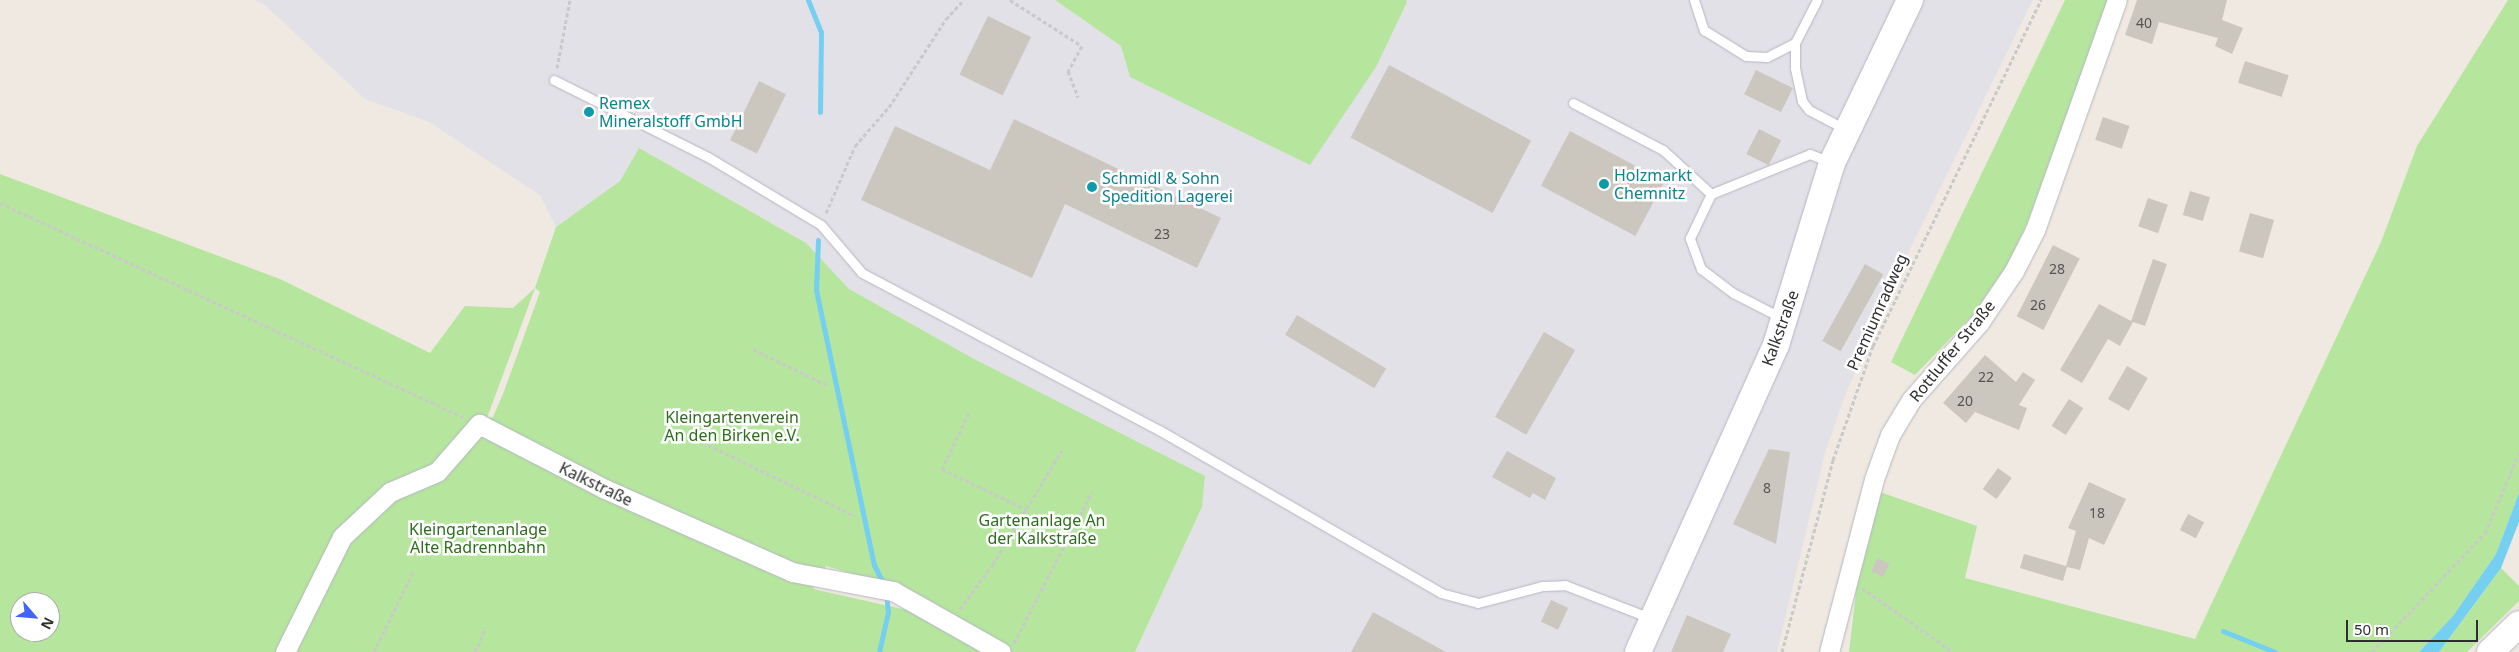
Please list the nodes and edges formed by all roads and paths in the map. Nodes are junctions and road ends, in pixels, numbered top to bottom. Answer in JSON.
{"nodes":[{"id":1,"x":570,"y":0,"type":"edge"},
{"id":2,"x":964,"y":0,"type":"edge"},
{"id":3,"x":1010,"y":0,"type":"edge"},
{"id":4,"x":1694,"y":0,"type":"edge"},
{"id":5,"x":1818,"y":0,"type":"edge"},
{"id":6,"x":1910,"y":0,"type":"edge"},
{"id":7,"x":2041,"y":0,"type":"edge"},
{"id":8,"x":2117,"y":0,"type":"edge"},
{"id":9,"x":1795,"y":43,"type":"junction"},
{"id":10,"x":554,"y":80,"type":"joint"},
{"id":11,"x":1078,"y":97,"type":"dead end"},
{"id":12,"x":1573,"y":103,"type":"dead end"},
{"id":13,"x":1847,"y":130,"type":"junction"},
{"id":14,"x":1832,"y":163,"type":"junction"},
{"id":15,"x":1711,"y":194,"type":"junction"},
{"id":16,"x":0,"y":202,"type":"edge"},
{"id":17,"x":821,"y":225,"type":"junction"},
{"id":18,"x":1786,"y":320,"type":"junction"},
{"id":19,"x":753,"y":350,"type":"dead end"},
{"id":20,"x":827,"y":385,"type":"dead end"},
{"id":21,"x":969,"y":413,"type":"dead end"},
{"id":22,"x":479,"y":424,"type":"junction"},
{"id":23,"x":702,"y":442,"type":"dead end"},
{"id":24,"x":1062,"y":450,"type":"dead end"},
{"id":25,"x":2519,"y":453,"type":"edge"},
{"id":26,"x":1092,"y":492,"type":"dead end"},
{"id":27,"x":1026,"y":509,"type":"junction"},
{"id":28,"x":855,"y":516,"type":"dead end"},
{"id":29,"x":414,"y":570,"type":"dead end"},
{"id":30,"x":1848,"y":578,"type":"junction"},
{"id":31,"x":1651,"y":618,"type":"junction"},
{"id":32,"x":950,"y":623,"type":"junction"},
{"id":33,"x":2519,"y":624,"type":"edge"},
{"id":34,"x":486,"y":626,"type":"dead end"},
{"id":35,"x":285,"y":652,"type":"edge"},
{"id":36,"x":374,"y":652,"type":"edge"},
{"id":37,"x":475,"y":652,"type":"edge"},
{"id":38,"x":1001,"y":652,"type":"edge"},
{"id":39,"x":1010,"y":652,"type":"edge"},
{"id":40,"x":1638,"y":652,"type":"edge"},
{"id":41,"x":1782,"y":652,"type":"edge"},
{"id":42,"x":1829,"y":652,"type":"edge"},
{"id":43,"x":1953,"y":652,"type":"edge"},
{"id":44,"x":2372,"y":652,"type":"edge"},
{"id":45,"x":2490,"y":652,"type":"edge"}],
"edges":[{"from":1,"to":10,"type":"path"},
{"from":2,"to":17,"type":"path"},
{"from":3,"to":11,"type":"path"},
{"from":4,"to":9,"type":"lane"},
{"from":5,"to":9,"type":"lane"},
{"from":6,"to":13,"type":"main road","name":"Kalkstraße"},
{"from":7,"to":41,"type":"path","name":"Premiumradweg"},
{"from":8,"to":30,"type":"street","name":"Rottluffer Straße"},
{"from":9,"to":13,"type":"lane"},
{"from":10,"to":17,"type":"lane"},
{"from":12,"to":15,"type":"lane"},
{"from":13,"to":14,"type":"main road","name":"Kalkstraße"},
{"from":14,"to":15,"type":"lane"},
{"from":14,"to":18,"type":"main road","name":"Kalkstraße"},
{"from":15,"to":18,"type":"lane"},
{"from":16,"to":22,"type":"path"},
{"from":17,"to":31,"type":"lane"},
{"from":18,"to":31,"type":"main road","name":"Kalkstraße"},
{"from":19,"to":20,"type":"path"},
{"from":21,"to":27,"type":"path"},
{"from":22,"to":32,"type":"street","name":"Kalkstraße"},
{"from":22,"to":35,"type":"street"},
{"from":23,"to":28,"type":"path"},
{"from":24,"to":27,"type":"path"},
{"from":25,"to":44,"type":"path"},
{"from":26,"to":39,"type":"path"},
{"from":27,"to":32,"type":"path"},
{"from":29,"to":36,"type":"path"},
{"from":30,"to":42,"type":"street","name":"Rottluffer Straße"},
{"from":30,"to":43,"type":"path"},
{"from":31,"to":40,"type":"main road","name":"Kalkstraße"},
{"from":32,"to":38,"type":"street","name":"Kalkstraße"},
{"from":33,"to":45,"type":"main road"},
{"from":34,"to":37,"type":"path"}]}
